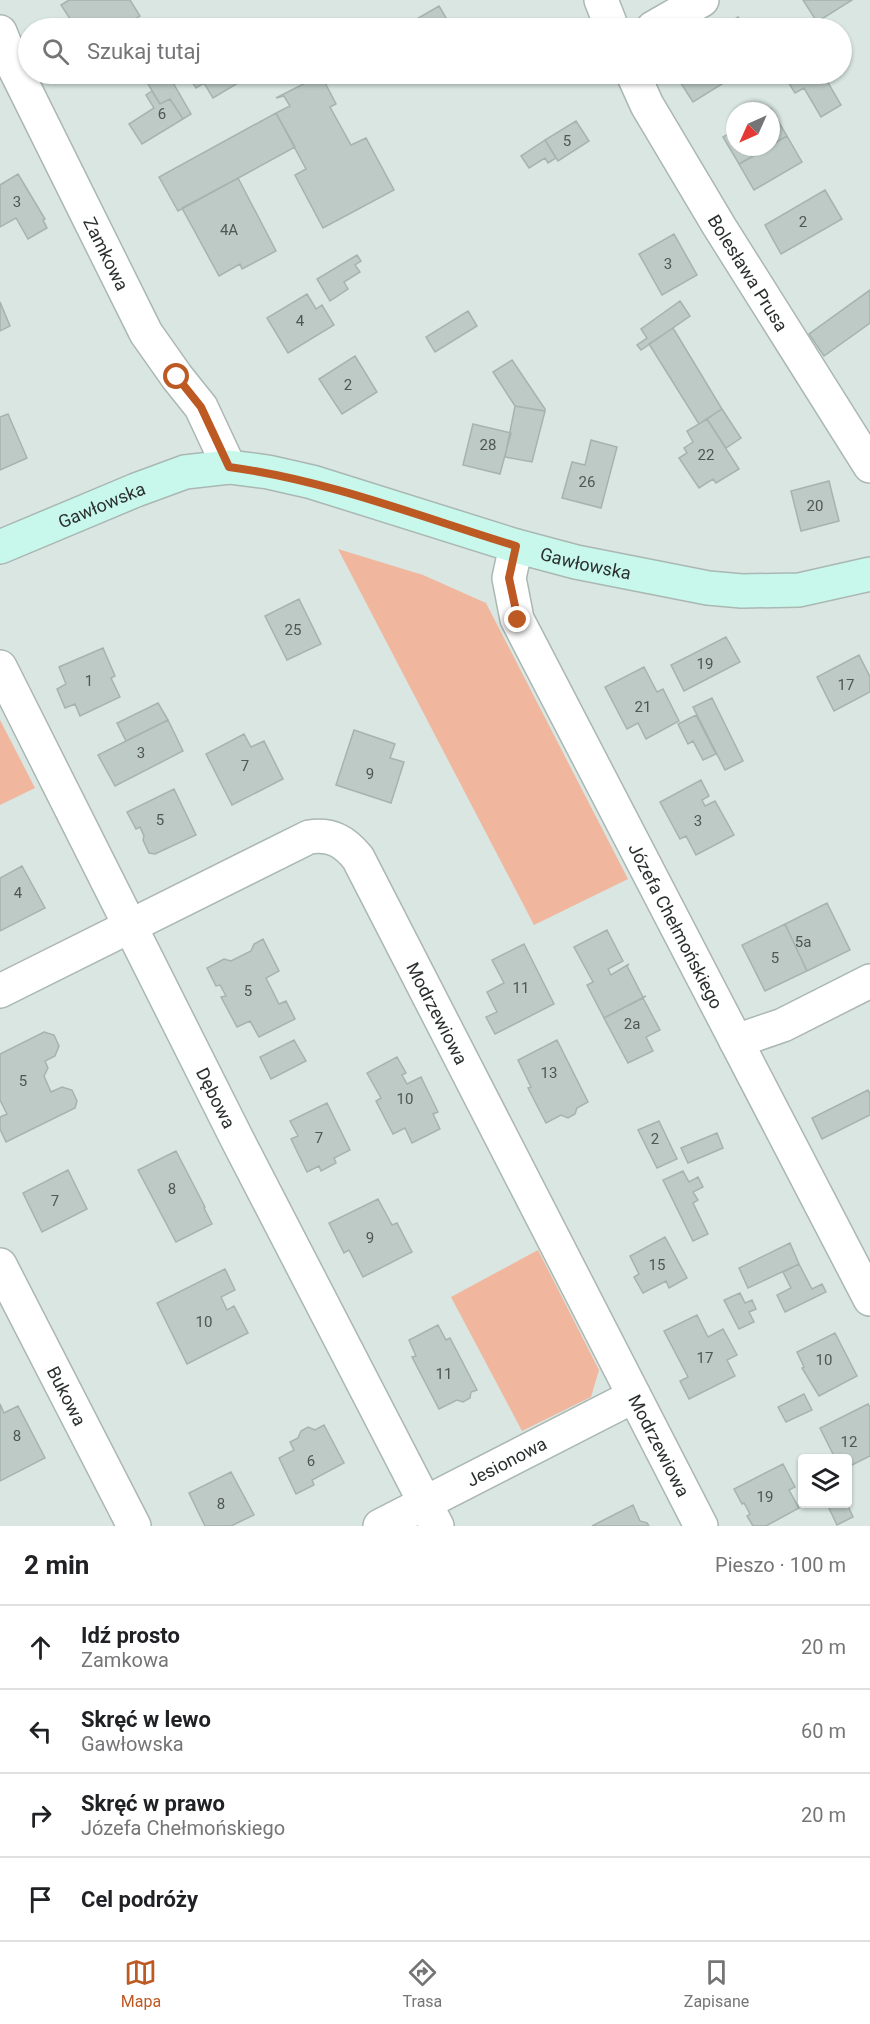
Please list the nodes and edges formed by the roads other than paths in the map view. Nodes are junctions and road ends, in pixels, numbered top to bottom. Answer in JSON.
{"nodes":[{"id":1,"x":601,"y":0,"type":"edge"},
{"id":2,"x":702,"y":0,"type":"edge"},
{"id":3,"x":608,"y":18,"type":"edge"},
{"id":4,"x":670,"y":18,"type":"edge"},
{"id":5,"x":0,"y":32,"type":"edge"},
{"id":6,"x":18,"y":75,"type":"edge"},
{"id":7,"x":22,"y":84,"type":"edge"},
{"id":8,"x":638,"y":84,"type":"edge"},
{"id":9,"x":870,"y":466,"type":"edge"},
{"id":10,"x":229,"y":467,"type":"junction"},
{"id":11,"x":516,"y":546,"type":"junction"},
{"id":12,"x":0,"y":547,"type":"edge"},
{"id":13,"x":870,"y":574,"type":"edge"},
{"id":14,"x":0,"y":667,"type":"edge"},
{"id":15,"x":131,"y":927,"type":"junction"},
{"id":16,"x":870,"y":981,"type":"edge"},
{"id":17,"x":0,"y":991,"type":"edge"},
{"id":18,"x":736,"y":1041,"type":"junction"},
{"id":19,"x":0,"y":1265,"type":"edge"},
{"id":20,"x":870,"y":1299,"type":"edge"},
{"id":21,"x":634,"y":1396,"type":"junction"},
{"id":22,"x":431,"y":1515,"type":"edge"},
{"id":23,"x":134,"y":1526,"type":"edge"},
{"id":24,"x":380,"y":1526,"type":"edge"},
{"id":25,"x":701,"y":1526,"type":"edge"}],
"edges":[{"from":1,"to":3,"type":"street"},
{"from":2,"to":4,"type":"street"},
{"from":5,"to":6,"type":"street","name":"Zamkowa"},
{"from":7,"to":10,"type":"street","name":"Zamkowa"},
{"from":8,"to":9,"type":"street","name":"Bolesława Prusa"},
{"from":10,"to":11,"type":"street","name":"Gawłowska"},
{"from":10,"to":12,"type":"street","name":"Gawłowska"},
{"from":11,"to":13,"type":"street","name":"Gawłowska"},
{"from":11,"to":18,"type":"street","name":"Józefa Chełmońskiego"},
{"from":14,"to":15,"type":"street","name":"Dębowa"},
{"from":15,"to":17,"type":"street","name":"Modrzewiowa"},
{"from":15,"to":21,"type":"street","name":"Modrzewiowa"},
{"from":15,"to":22,"type":"street","name":"Dębowa"},
{"from":16,"to":18,"type":"street"},
{"from":18,"to":20,"type":"street","name":"Józefa Chełmońskiego"},
{"from":19,"to":23,"type":"street","name":"Bukowa"},
{"from":21,"to":22,"type":"street","name":"Jesionowa"},
{"from":21,"to":25,"type":"street","name":"Modrzewiowa"},
{"from":22,"to":24,"type":"street","name":"Jesionowa"}]}
